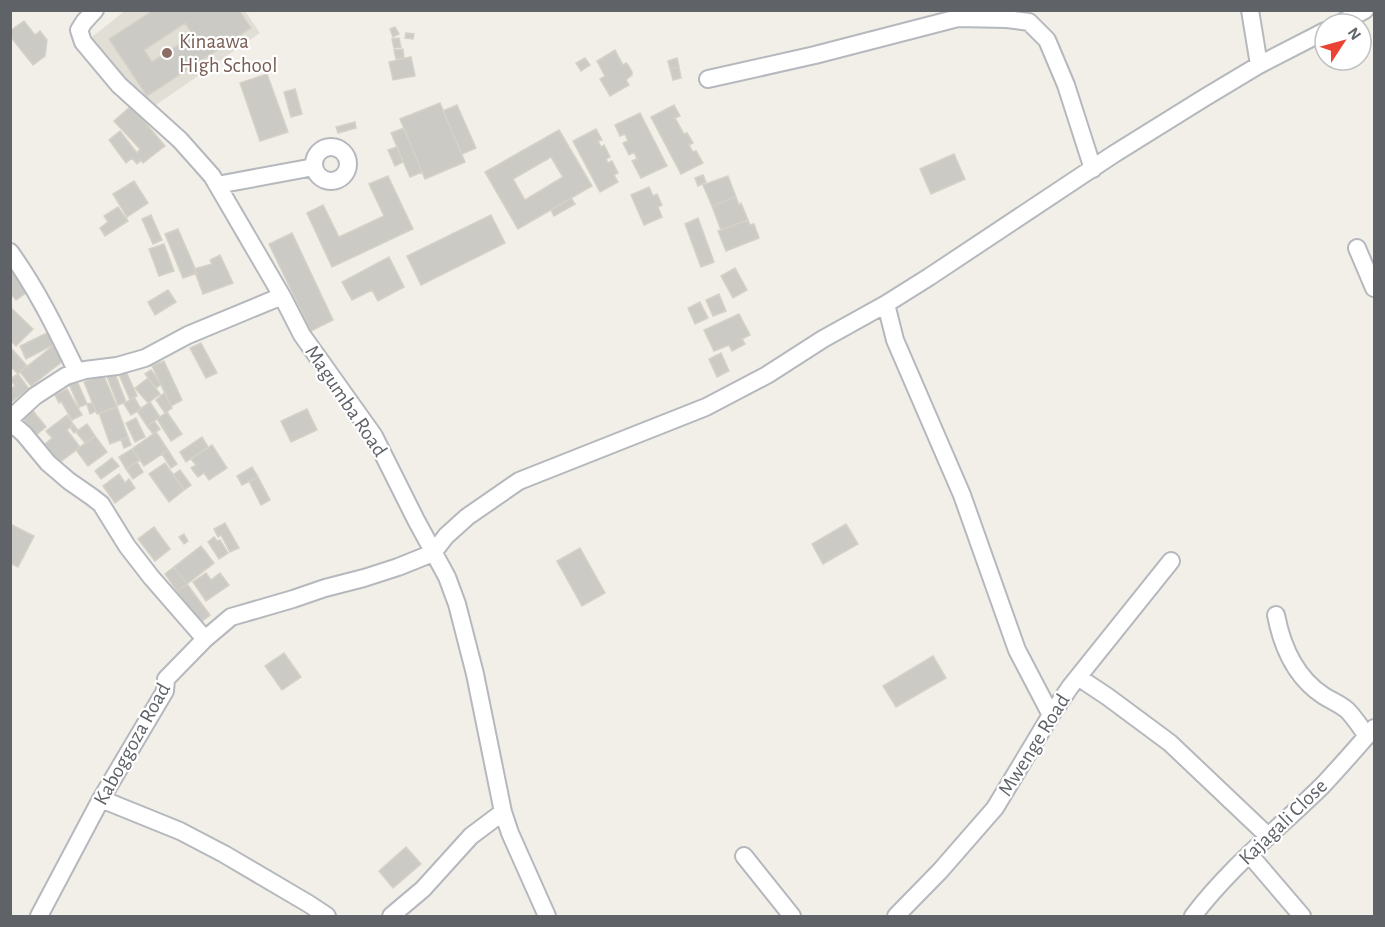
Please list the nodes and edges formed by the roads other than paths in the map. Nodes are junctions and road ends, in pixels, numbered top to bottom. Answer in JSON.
{"nodes":[{"id":1,"x":95,"y":10,"type":"edge"},
{"id":2,"x":1250,"y":10,"type":"edge"},
{"id":3,"x":1313,"y":37,"type":"edge"},
{"id":4,"x":1259,"y":65,"type":"junction"},
{"id":5,"x":708,"y":79,"type":"dead end"},
{"id":6,"x":314,"y":167,"type":"dead end"},
{"id":7,"x":1093,"y":169,"type":"junction"},
{"id":8,"x":217,"y":185,"type":"junction"},
{"id":9,"x":1357,"y":248,"type":"dead end"},
{"id":10,"x":10,"y":252,"type":"edge"},
{"id":11,"x":1374,"y":288,"type":"edge"},
{"id":12,"x":282,"y":296,"type":"junction"},
{"id":13,"x":886,"y":304,"type":"junction"},
{"id":14,"x":77,"y":372,"type":"junction"},
{"id":15,"x":10,"y":420,"type":"edge"},
{"id":16,"x":433,"y":553,"type":"junction"},
{"id":17,"x":1171,"y":561,"type":"dead end"},
{"id":18,"x":1275,"y":615,"type":"dead end"},
{"id":19,"x":205,"y":639,"type":"junction"},
{"id":20,"x":1078,"y":677,"type":"junction"},
{"id":21,"x":1051,"y":715,"type":"junction"},
{"id":22,"x":1371,"y":732,"type":"edge"},
{"id":23,"x":101,"y":799,"type":"junction"},
{"id":24,"x":503,"y":812,"type":"junction"},
{"id":25,"x":1268,"y":836,"type":"junction"},
{"id":26,"x":1249,"y":854,"type":"junction"},
{"id":27,"x":744,"y":856,"type":"dead end"},
{"id":28,"x":39,"y":916,"type":"edge"},
{"id":29,"x":327,"y":916,"type":"edge"},
{"id":30,"x":391,"y":916,"type":"edge"},
{"id":31,"x":548,"y":916,"type":"edge"},
{"id":32,"x":792,"y":916,"type":"edge"},
{"id":33,"x":896,"y":916,"type":"edge"},
{"id":34,"x":1193,"y":916,"type":"edge"},
{"id":35,"x":1302,"y":916,"type":"edge"}],
"edges":[{"from":1,"to":8,"type":"street","name":"Magumba Road"},
{"from":2,"to":4,"type":"street"},
{"from":3,"to":4,"type":"street"},
{"from":4,"to":7,"type":"street"},
{"from":5,"to":7,"type":"street"},
{"from":6,"to":8,"type":"street"},
{"from":7,"to":13,"type":"street"},
{"from":8,"to":12,"type":"street","name":"Magumba Road"},
{"from":9,"to":11,"type":"street"},
{"from":10,"to":14,"type":"street"},
{"from":12,"to":14,"type":"street"},
{"from":12,"to":16,"type":"street","name":"Magumba Road"},
{"from":13,"to":16,"type":"street"},
{"from":13,"to":21,"type":"street"},
{"from":14,"to":15,"type":"street"},
{"from":15,"to":19,"type":"street"},
{"from":16,"to":19,"type":"street","name":"Kaboggoza Road"},
{"from":16,"to":24,"type":"street","name":"Magumba Road"},
{"from":17,"to":20,"type":"street"},
{"from":18,"to":22,"type":"street"},
{"from":19,"to":23,"type":"street","name":"Kaboggoza Road"},
{"from":20,"to":21,"type":"street","name":"Mwenge Road"},
{"from":20,"to":25,"type":"street","name":"Mwenge Road"},
{"from":21,"to":33,"type":"street","name":"Mwenge Road"},
{"from":22,"to":25,"type":"street","name":"Kajagali Close"},
{"from":23,"to":28,"type":"street","name":"Kaboggoza Road"},
{"from":23,"to":29,"type":"street"},
{"from":24,"to":30,"type":"street"},
{"from":24,"to":31,"type":"street","name":"Magumba Road"},
{"from":25,"to":26,"type":"street","name":"Kajagali Close"},
{"from":26,"to":34,"type":"street","name":"Kajagali Close"},
{"from":26,"to":35,"type":"street"},
{"from":27,"to":32,"type":"street"}]}
